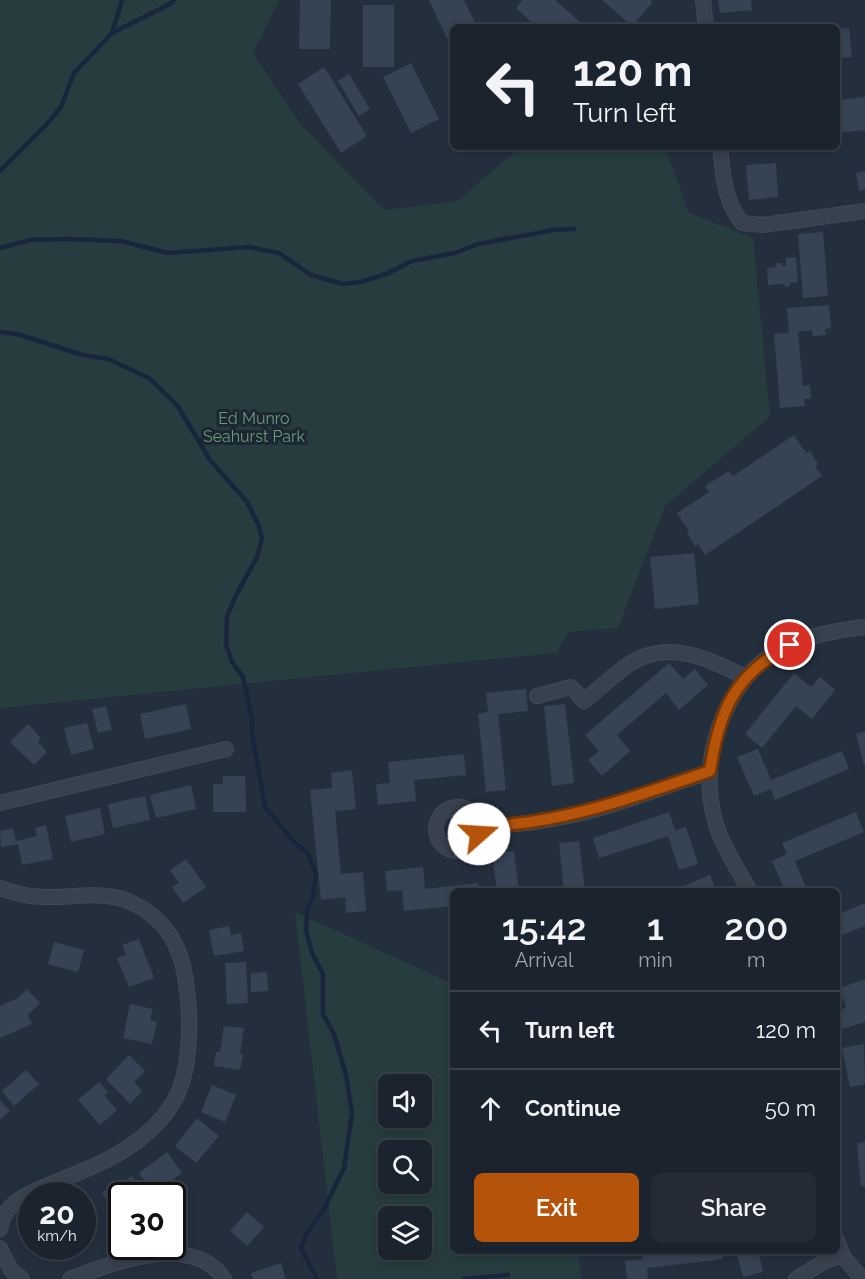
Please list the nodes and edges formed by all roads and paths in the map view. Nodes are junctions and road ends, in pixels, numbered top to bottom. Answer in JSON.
{"nodes":[{"id":1,"x":703,"y":0,"type":"edge"},
{"id":2,"x":706,"y":24,"type":"edge"},
{"id":3,"x":720,"y":150,"type":"edge"},
{"id":4,"x":865,"y":211,"type":"edge"},
{"id":5,"x":865,"y":627,"type":"edge"},
{"id":6,"x":745,"y":676,"type":"junction"},
{"id":7,"x":537,"y":696,"type":"dead end"},
{"id":8,"x":226,"y":749,"type":"dead end"},
{"id":9,"x":710,"y":771,"type":"junction"},
{"id":10,"x":0,"y":802,"type":"edge"},
{"id":11,"x":480,"y":827,"type":"dead end"},
{"id":12,"x":0,"y":888,"type":"edge"},
{"id":13,"x":748,"y":888,"type":"edge"},
{"id":14,"x":0,"y":1229,"type":"edge"},
{"id":15,"x":0,"y":1248,"type":"edge"},
{"id":16,"x":840,"y":1249,"type":"edge"},
{"id":17,"x":842,"y":1255,"type":"junction"},
{"id":18,"x":22,"y":1279,"type":"edge"},
{"id":19,"x":70,"y":1279,"type":"edge"},
{"id":20,"x":224,"y":1279,"type":"edge"},
{"id":21,"x":796,"y":1279,"type":"edge"},
{"id":22,"x":862,"y":1279,"type":"edge"}],
"edges":[{"from":1,"to":2,"type":"street"},
{"from":3,"to":4,"type":"street"},
{"from":5,"to":6,"type":"street"},
{"from":6,"to":7,"type":"street"},
{"from":6,"to":9,"type":"street"},
{"from":8,"to":10,"type":"street"},
{"from":9,"to":11,"type":"street"},
{"from":9,"to":13,"type":"street"},
{"from":12,"to":14,"type":"street"},
{"from":15,"to":18,"type":"street"},
{"from":16,"to":17,"type":"street"},
{"from":17,"to":21,"type":"street"},
{"from":17,"to":22,"type":"street"},
{"from":19,"to":20,"type":"street"}]}
